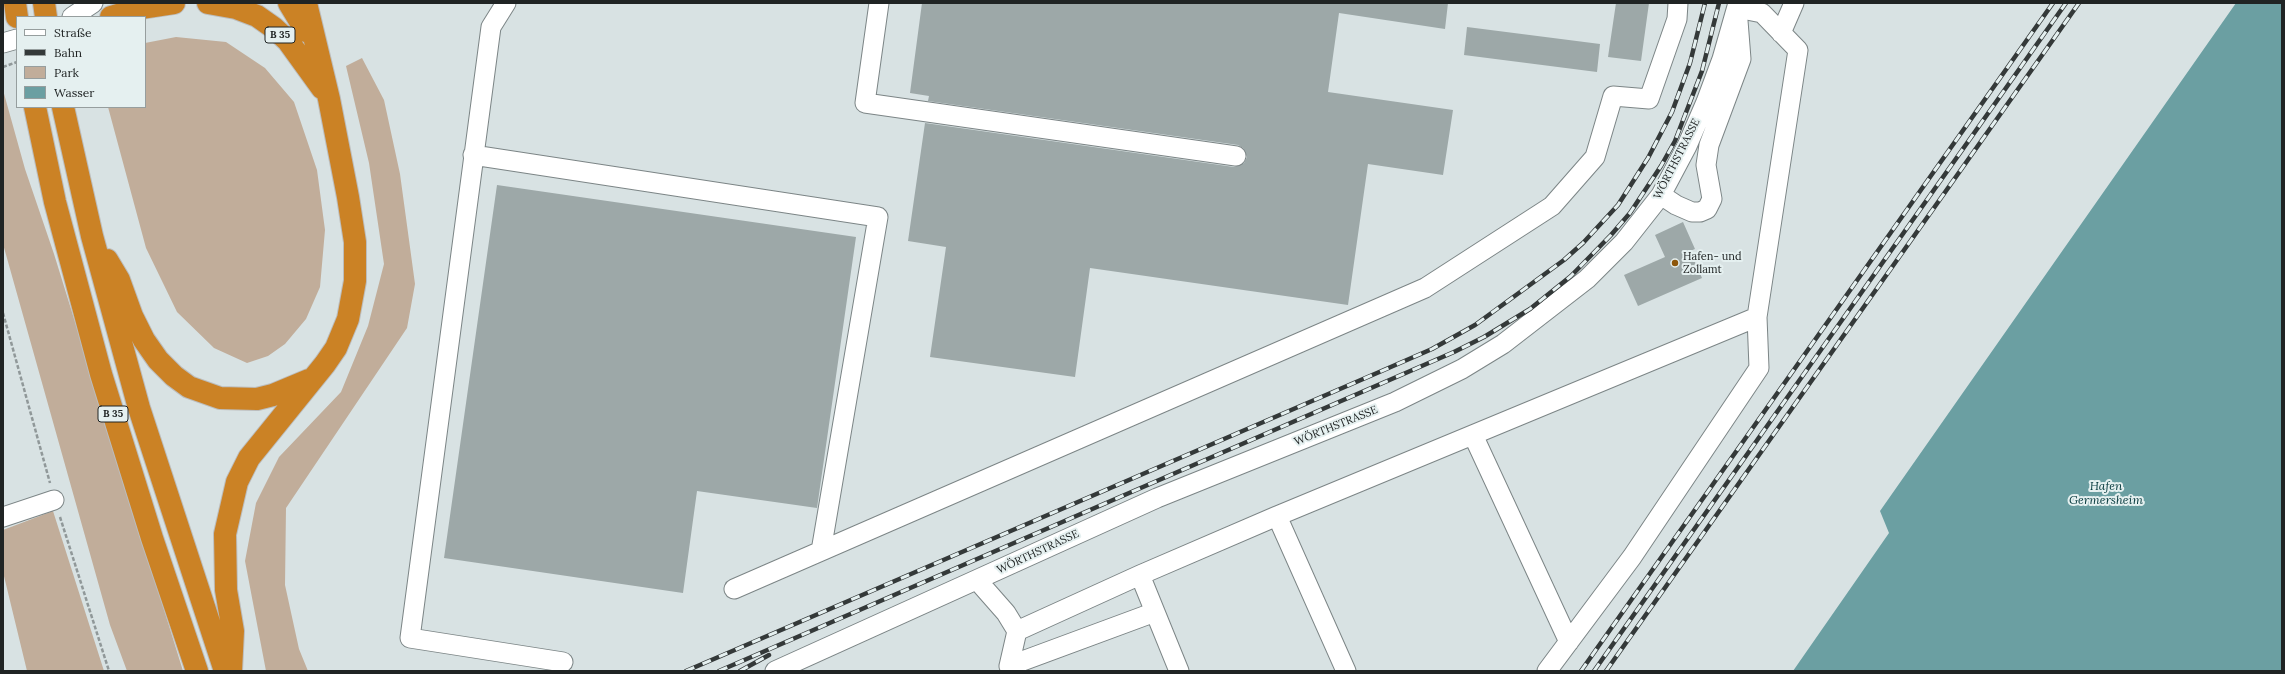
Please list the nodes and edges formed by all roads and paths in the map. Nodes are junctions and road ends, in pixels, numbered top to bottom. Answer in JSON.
{"nodes":[{"id":1,"x":15,"y":3,"type":"edge"},
{"id":2,"x":44,"y":3,"type":"edge"},
{"id":3,"x":92,"y":3,"type":"edge"},
{"id":4,"x":174,"y":3,"type":"edge"},
{"id":5,"x":208,"y":3,"type":"edge"},
{"id":6,"x":288,"y":3,"type":"edge"},
{"id":7,"x":306,"y":3,"type":"edge"},
{"id":8,"x":506,"y":3,"type":"edge"},
{"id":9,"x":879,"y":3,"type":"edge"},
{"id":10,"x":1678,"y":3,"type":"edge"},
{"id":11,"x":1794,"y":3,"type":"edge"},
{"id":12,"x":1737,"y":6,"type":"edge"},
{"id":13,"x":17,"y":16,"type":"edge"},
{"id":14,"x":46,"y":16,"type":"edge"},
{"id":15,"x":73,"y":16,"type":"edge"},
{"id":16,"x":113,"y":16,"type":"edge"},
{"id":17,"x":1781,"y":33,"type":"junction"},
{"id":18,"x":3,"y":34,"type":"edge"},
{"id":19,"x":16,"y":35,"type":"edge"},
{"id":20,"x":16,"y":39,"type":"edge"},
{"id":21,"x":3,"y":43,"type":"edge"},
{"id":22,"x":316,"y":45,"type":"junction"},
{"id":23,"x":16,"y":62,"type":"edge"},
{"id":24,"x":3,"y":66,"type":"edge"},
{"id":25,"x":329,"y":99,"type":"junction"},
{"id":26,"x":35,"y":108,"type":"edge"},
{"id":27,"x":63,"y":108,"type":"edge"},
{"id":28,"x":473,"y":155,"type":"junction"},
{"id":29,"x":1236,"y":156,"type":"dead end"},
{"id":30,"x":1660,"y":195,"type":"junction"},
{"id":31,"x":92,"y":236,"type":"junction"},
{"id":32,"x":3,"y":313,"type":"edge"},
{"id":33,"x":1757,"y":317,"type":"junction"},
{"id":34,"x":313,"y":378,"type":"junction"},
{"id":35,"x":1473,"y":435,"type":"junction"},
{"id":36,"x":54,"y":500,"type":"junction"},
{"id":37,"x":1277,"y":516,"type":"junction"},
{"id":38,"x":3,"y":518,"type":"edge"},
{"id":39,"x":820,"y":551,"type":"junction"},
{"id":40,"x":1140,"y":575,"type":"junction"},
{"id":41,"x":976,"y":580,"type":"junction"},
{"id":42,"x":734,"y":589,"type":"dead end"},
{"id":43,"x":1155,"y":612,"type":"junction"},
{"id":44,"x":1017,"y":631,"type":"junction"},
{"id":45,"x":1569,"y":642,"type":"junction"},
{"id":46,"x":563,"y":662,"type":"dead end"},
{"id":47,"x":109,"y":671,"type":"edge"},
{"id":48,"x":197,"y":671,"type":"edge"},
{"id":49,"x":225,"y":671,"type":"edge"},
{"id":50,"x":231,"y":671,"type":"edge"},
{"id":51,"x":775,"y":671,"type":"edge"},
{"id":52,"x":1179,"y":671,"type":"edge"},
{"id":53,"x":1346,"y":671,"type":"edge"},
{"id":54,"x":1547,"y":671,"type":"edge"}],
"edges":[{"from":1,"to":13,"type":"highway"},
{"from":2,"to":14,"type":"highway"},
{"from":3,"to":15,"type":"street"},
{"from":4,"to":16,"type":"highway"},
{"from":5,"to":25,"type":"highway","number":"B 35"},
{"from":6,"to":22,"type":"highway","number":"B 35"},
{"from":7,"to":22,"type":"highway","number":"B 35"},
{"from":8,"to":28,"type":"street"},
{"from":9,"to":29,"type":"street"},
{"from":10,"to":39,"type":"street"},
{"from":11,"to":17,"type":"street"},
{"from":12,"to":17,"type":"street"},
{"from":12,"to":30,"type":"street","name":"WÖRTHSTRASSE"},
{"from":12,"to":30,"type":"street"},
{"from":17,"to":33,"type":"street"},
{"from":18,"to":19,"type":"street"},
{"from":20,"to":21,"type":"street"},
{"from":22,"to":25,"type":"highway","number":"B 35"},
{"from":23,"to":24,"type":"path"},
{"from":25,"to":34,"type":"highway","number":"B 35"},
{"from":26,"to":48,"type":"highway","number":"B 35"},
{"from":27,"to":31,"type":"highway","number":"B 35"},
{"from":28,"to":39,"type":"street"},
{"from":28,"to":46,"type":"street"},
{"from":30,"to":41,"type":"street","name":"WÖRTHSTRASSE"},
{"from":31,"to":34,"type":"highway","number":"B 35"},
{"from":31,"to":49,"type":"highway","number":"B 35"},
{"from":32,"to":36,"type":"path"},
{"from":33,"to":35,"type":"street"},
{"from":33,"to":45,"type":"street"},
{"from":34,"to":50,"type":"highway","number":"B 35"},
{"from":35,"to":37,"type":"street"},
{"from":35,"to":45,"type":"street"},
{"from":36,"to":38,"type":"street"},
{"from":36,"to":47,"type":"path"},
{"from":37,"to":40,"type":"street"},
{"from":37,"to":53,"type":"street"},
{"from":39,"to":42,"type":"street"},
{"from":40,"to":43,"type":"street"},
{"from":40,"to":44,"type":"street"},
{"from":41,"to":44,"type":"street"},
{"from":41,"to":51,"type":"street","name":"WÖRTHSTRASSE"},
{"from":43,"to":44,"type":"street"},
{"from":43,"to":52,"type":"street"},
{"from":45,"to":54,"type":"street"}]}
